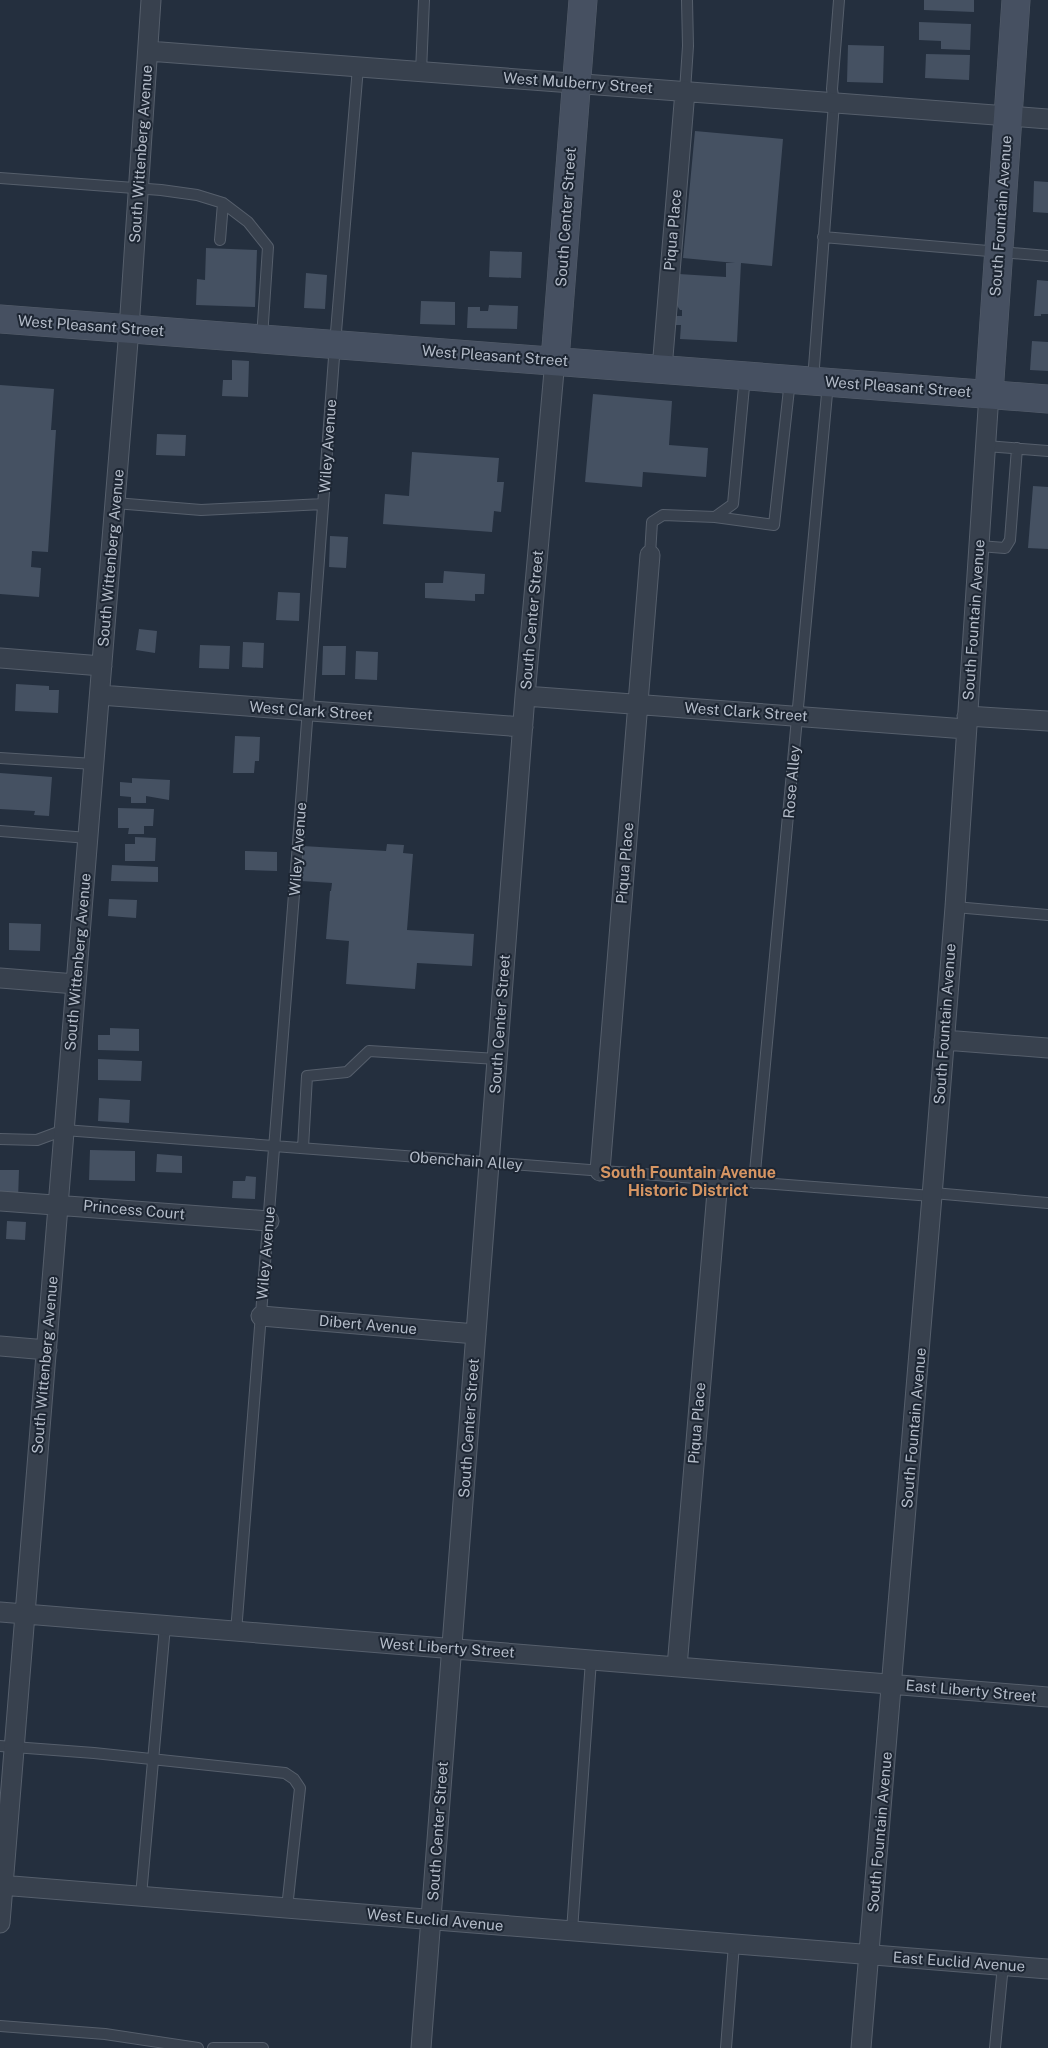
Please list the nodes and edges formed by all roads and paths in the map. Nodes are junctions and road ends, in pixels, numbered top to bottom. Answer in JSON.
{"nodes":[{"id":1,"x":151,"y":0,"type":"edge"},
{"id":2,"x":424,"y":0,"type":"edge"},
{"id":3,"x":583,"y":0,"type":"edge"},
{"id":4,"x":688,"y":0,"type":"edge"},
{"id":5,"x":839,"y":0,"type":"edge"},
{"id":6,"x":1016,"y":0,"type":"edge"},
{"id":7,"x":148,"y":51,"type":"junction"},
{"id":8,"x":358,"y":67,"type":"junction"},
{"id":9,"x":421,"y":72,"type":"junction"},
{"id":10,"x":576,"y":84,"type":"junction"},
{"id":11,"x":684,"y":91,"type":"junction"},
{"id":12,"x":834,"y":103,"type":"junction"},
{"id":13,"x":1008,"y":116,"type":"junction"},
{"id":14,"x":1048,"y":119,"type":"edge"},
{"id":15,"x":0,"y":178,"type":"edge"},
{"id":16,"x":138,"y":189,"type":"junction"},
{"id":17,"x":223,"y":203,"type":"junction"},
{"id":18,"x":823,"y":238,"type":"junction"},
{"id":19,"x":220,"y":240,"type":"dead end"},
{"id":20,"x":999,"y":252,"type":"junction"},
{"id":21,"x":1048,"y":256,"type":"edge"},
{"id":22,"x":0,"y":319,"type":"edge"},
{"id":23,"x":129,"y":328,"type":"junction"},
{"id":24,"x":262,"y":338,"type":"junction"},
{"id":25,"x":335,"y":344,"type":"junction"},
{"id":26,"x":555,"y":360,"type":"junction"},
{"id":27,"x":662,"y":369,"type":"junction"},
{"id":28,"x":746,"y":375,"type":"junction"},
{"id":29,"x":810,"y":380,"type":"junction"},
{"id":30,"x":989,"y":394,"type":"junction"},
{"id":31,"x":1048,"y":399,"type":"edge"},
{"id":32,"x":986,"y":446,"type":"junction"},
{"id":33,"x":1017,"y":448,"type":"junction"},
{"id":34,"x":1048,"y":451,"type":"edge"},
{"id":35,"x":115,"y":503,"type":"junction"},
{"id":36,"x":323,"y":504,"type":"junction"},
{"id":37,"x":715,"y":518,"type":"junction"},
{"id":38,"x":979,"y":546,"type":"junction"},
{"id":39,"x":650,"y":555,"type":"joint"},
{"id":40,"x":0,"y":658,"type":"edge"},
{"id":41,"x":102,"y":666,"type":"junction"},
{"id":42,"x":100,"y":695,"type":"junction"},
{"id":43,"x":525,"y":696,"type":"junction"},
{"id":44,"x":638,"y":704,"type":"junction"},
{"id":45,"x":308,"y":711,"type":"junction"},
{"id":46,"x":799,"y":716,"type":"junction"},
{"id":47,"x":1048,"y":721,"type":"edge"},
{"id":48,"x":966,"y":722,"type":"junction"},
{"id":49,"x":523,"y":727,"type":"junction"},
{"id":50,"x":0,"y":758,"type":"edge"},
{"id":51,"x":94,"y":764,"type":"junction"},
{"id":52,"x":0,"y":831,"type":"edge"},
{"id":53,"x":88,"y":838,"type":"junction"},
{"id":54,"x":955,"y":907,"type":"junction"},
{"id":55,"x":1048,"y":915,"type":"edge"},
{"id":56,"x":0,"y":978,"type":"edge"},
{"id":57,"x":76,"y":984,"type":"junction"},
{"id":58,"x":944,"y":1040,"type":"junction"},
{"id":59,"x":1048,"y":1048,"type":"edge"},
{"id":60,"x":497,"y":1059,"type":"junction"},
{"id":61,"x":64,"y":1130,"type":"junction"},
{"id":62,"x":0,"y":1139,"type":"edge"},
{"id":63,"x":274,"y":1146,"type":"junction"},
{"id":64,"x":303,"y":1148,"type":"junction"},
{"id":65,"x":489,"y":1162,"type":"junction"},
{"id":66,"x":600,"y":1171,"type":"junction"},
{"id":67,"x":718,"y":1180,"type":"junction"},
{"id":68,"x":754,"y":1183,"type":"junction"},
{"id":69,"x":932,"y":1195,"type":"junction"},
{"id":70,"x":0,"y":1202,"type":"edge"},
{"id":71,"x":1048,"y":1203,"type":"edge"},
{"id":72,"x":58,"y":1204,"type":"junction"},
{"id":73,"x":269,"y":1221,"type":"junction"},
{"id":74,"x":261,"y":1316,"type":"junction"},
{"id":75,"x":476,"y":1334,"type":"junction"},
{"id":76,"x":0,"y":1346,"type":"edge"},
{"id":77,"x":46,"y":1350,"type":"junction"},
{"id":78,"x":0,"y":1612,"type":"edge"},
{"id":79,"x":25,"y":1614,"type":"junction"},
{"id":80,"x":165,"y":1626,"type":"junction"},
{"id":81,"x":236,"y":1632,"type":"junction"},
{"id":82,"x":452,"y":1648,"type":"junction"},
{"id":83,"x":591,"y":1660,"type":"junction"},
{"id":84,"x":677,"y":1667,"type":"junction"},
{"id":85,"x":893,"y":1684,"type":"junction"},
{"id":86,"x":1048,"y":1697,"type":"edge"},
{"id":87,"x":7,"y":1746,"type":"edge"},
{"id":88,"x":153,"y":1760,"type":"junction"},
{"id":89,"x":2,"y":1885,"type":"edge"},
{"id":90,"x":141,"y":1896,"type":"junction"},
{"id":91,"x":287,"y":1908,"type":"junction"},
{"id":92,"x":431,"y":1920,"type":"junction"},
{"id":93,"x":0,"y":1923,"type":"edge"},
{"id":94,"x":572,"y":1931,"type":"junction"},
{"id":95,"x":734,"y":1944,"type":"junction"},
{"id":96,"x":869,"y":1955,"type":"junction"},
{"id":97,"x":1003,"y":1965,"type":"junction"},
{"id":98,"x":1048,"y":1969,"type":"edge"},
{"id":99,"x":0,"y":2026,"type":"edge"},
{"id":100,"x":198,"y":2048,"type":"edge"},
{"id":101,"x":213,"y":2048,"type":"edge"},
{"id":102,"x":263,"y":2048,"type":"edge"},
{"id":103,"x":421,"y":2048,"type":"edge"},
{"id":104,"x":726,"y":2048,"type":"edge"},
{"id":105,"x":862,"y":2048,"type":"edge"},
{"id":106,"x":995,"y":2048,"type":"edge"}],
"edges":[{"from":1,"to":7,"type":"street","name":"South Wittenberg Avenue"},
{"from":2,"to":9,"type":"lane"},
{"from":3,"to":10,"type":"street","name":"South Center Street"},
{"from":4,"to":11,"type":"lane"},
{"from":5,"to":12,"type":"lane"},
{"from":6,"to":13,"type":"street","name":"South Fountain Avenue"},
{"from":7,"to":8,"type":"street","name":"West Mulberry Street"},
{"from":7,"to":16,"type":"street","name":"South Wittenberg Avenue"},
{"from":8,"to":9,"type":"street","name":"West Mulberry Street"},
{"from":8,"to":25,"type":"lane","name":"Wiley Avenue"},
{"from":9,"to":10,"type":"street","name":"West Mulberry Street"},
{"from":10,"to":11,"type":"street","name":"West Mulberry Street"},
{"from":10,"to":26,"type":"street","name":"South Center Street"},
{"from":11,"to":12,"type":"street","name":"West Mulberry Street"},
{"from":11,"to":27,"type":"street","name":"Piqua Place"},
{"from":12,"to":13,"type":"street","name":"West Mulberry Street"},
{"from":12,"to":18,"type":"lane"},
{"from":13,"to":14,"type":"street","name":"West Mulberry Street"},
{"from":13,"to":20,"type":"street","name":"South Fountain Avenue"},
{"from":15,"to":16,"type":"lane"},
{"from":16,"to":17,"type":"lane"},
{"from":16,"to":23,"type":"street","name":"South Wittenberg Avenue"},
{"from":17,"to":19,"type":"lane"},
{"from":17,"to":24,"type":"lane"},
{"from":18,"to":20,"type":"lane"},
{"from":18,"to":29,"type":"lane"},
{"from":20,"to":21,"type":"lane"},
{"from":20,"to":30,"type":"street","name":"South Fountain Avenue"},
{"from":22,"to":23,"type":"street","name":"West Pleasant Street"},
{"from":23,"to":24,"type":"street","name":"West Pleasant Street"},
{"from":23,"to":35,"type":"street","name":"South Wittenberg Avenue"},
{"from":24,"to":25,"type":"street","name":"West Pleasant Street"},
{"from":25,"to":26,"type":"street","name":"West Pleasant Street"},
{"from":25,"to":36,"type":"lane","name":"Wiley Avenue"},
{"from":26,"to":27,"type":"street","name":"West Pleasant Street"},
{"from":26,"to":43,"type":"street","name":"South Center Street"},
{"from":27,"to":28,"type":"street","name":"West Pleasant Street"},
{"from":28,"to":29,"type":"street","name":"West Pleasant Street"},
{"from":28,"to":37,"type":"lane"},
{"from":29,"to":30,"type":"street","name":"West Pleasant Street"},
{"from":29,"to":37,"type":"lane"},
{"from":29,"to":46,"type":"lane","name":"Rose Alley"},
{"from":30,"to":31,"type":"street","name":"West Pleasant Street"},
{"from":30,"to":32,"type":"street","name":"South Fountain Avenue"},
{"from":32,"to":33,"type":"lane"},
{"from":32,"to":38,"type":"street","name":"South Fountain Avenue"},
{"from":33,"to":34,"type":"lane"},
{"from":33,"to":38,"type":"lane"},
{"from":35,"to":36,"type":"lane"},
{"from":35,"to":41,"type":"street","name":"South Wittenberg Avenue"},
{"from":36,"to":45,"type":"lane","name":"Wiley Avenue"},
{"from":37,"to":39,"type":"lane"},
{"from":38,"to":48,"type":"street","name":"South Fountain Avenue"},
{"from":39,"to":44,"type":"street","name":"Piqua Place"},
{"from":40,"to":41,"type":"street"},
{"from":41,"to":42,"type":"street","name":"South Wittenberg Avenue"},
{"from":42,"to":45,"type":"street","name":"West Clark Street"},
{"from":42,"to":51,"type":"street","name":"South Wittenberg Avenue"},
{"from":43,"to":44,"type":"street","name":"West Clark Street"},
{"from":43,"to":49,"type":"street","name":"South Center Street"},
{"from":44,"to":46,"type":"street","name":"West Clark Street"},
{"from":44,"to":66,"type":"street","name":"Piqua Place"},
{"from":45,"to":49,"type":"street","name":"West Clark Street"},
{"from":45,"to":63,"type":"lane","name":"Wiley Avenue"},
{"from":46,"to":48,"type":"street","name":"West Clark Street"},
{"from":46,"to":68,"type":"lane","name":"Rose Alley"},
{"from":47,"to":48,"type":"street","name":"West Clark Street"},
{"from":48,"to":54,"type":"street","name":"South Fountain Avenue"},
{"from":49,"to":60,"type":"street","name":"South Center Street"},
{"from":50,"to":51,"type":"lane"},
{"from":51,"to":53,"type":"street","name":"South Wittenberg Avenue"},
{"from":52,"to":53,"type":"lane"},
{"from":53,"to":57,"type":"street","name":"South Wittenberg Avenue"},
{"from":54,"to":55,"type":"lane"},
{"from":54,"to":58,"type":"street","name":"South Fountain Avenue"},
{"from":56,"to":57,"type":"street"},
{"from":57,"to":61,"type":"street","name":"South Wittenberg Avenue"},
{"from":58,"to":59,"type":"street"},
{"from":58,"to":69,"type":"street","name":"South Fountain Avenue"},
{"from":60,"to":64,"type":"lane"},
{"from":60,"to":65,"type":"street","name":"South Center Street"},
{"from":61,"to":62,"type":"lane","name":"Obenchain Alley"},
{"from":61,"to":63,"type":"lane","name":"Obenchain Alley"},
{"from":61,"to":72,"type":"street","name":"South Wittenberg Avenue"},
{"from":63,"to":64,"type":"lane","name":"Obenchain Alley"},
{"from":63,"to":73,"type":"lane","name":"Wiley Avenue"},
{"from":64,"to":65,"type":"lane","name":"Obenchain Alley"},
{"from":65,"to":66,"type":"lane","name":"Obenchain Alley"},
{"from":65,"to":75,"type":"street","name":"South Center Street"},
{"from":66,"to":67,"type":"lane","name":"Obenchain Alley"},
{"from":67,"to":68,"type":"lane","name":"Obenchain Alley"},
{"from":67,"to":84,"type":"street","name":"Piqua Place"},
{"from":68,"to":69,"type":"lane","name":"Obenchain Alley"},
{"from":69,"to":71,"type":"lane","name":"Obenchain Alley"},
{"from":69,"to":85,"type":"street","name":"South Fountain Avenue"},
{"from":70,"to":72,"type":"street","name":"Princess Court"},
{"from":72,"to":73,"type":"street","name":"Princess Court"},
{"from":72,"to":77,"type":"street","name":"South Wittenberg Avenue"},
{"from":73,"to":74,"type":"lane","name":"Wiley Avenue"},
{"from":74,"to":75,"type":"street","name":"Dibert Avenue"},
{"from":74,"to":81,"type":"lane","name":"Wiley Avenue"},
{"from":75,"to":82,"type":"street","name":"South Center Street"},
{"from":76,"to":77,"type":"street"},
{"from":77,"to":79,"type":"street","name":"South Wittenberg Avenue"},
{"from":78,"to":79,"type":"street","name":"West Liberty Street"},
{"from":79,"to":80,"type":"street","name":"West Liberty Street"},
{"from":79,"to":87,"type":"street","name":"South Wittenberg Avenue"},
{"from":80,"to":81,"type":"street","name":"West Liberty Street"},
{"from":80,"to":88,"type":"lane"},
{"from":81,"to":82,"type":"street","name":"West Liberty Street"},
{"from":82,"to":83,"type":"street","name":"West Liberty Street"},
{"from":82,"to":92,"type":"street","name":"South Center Street"},
{"from":83,"to":84,"type":"street","name":"West Liberty Street"},
{"from":83,"to":94,"type":"lane"},
{"from":84,"to":85,"type":"street","name":"West Liberty Street"},
{"from":85,"to":86,"type":"street","name":"East Liberty Street"},
{"from":85,"to":96,"type":"street","name":"South Fountain Avenue"},
{"from":87,"to":88,"type":"lane"},
{"from":87,"to":89,"type":"street","name":"South Wittenberg Avenue"},
{"from":88,"to":90,"type":"lane"},
{"from":88,"to":91,"type":"lane"},
{"from":89,"to":90,"type":"street","name":"West Euclid Avenue"},
{"from":89,"to":93,"type":"street","name":"South Wittenberg Avenue"},
{"from":90,"to":91,"type":"street","name":"West Euclid Avenue"},
{"from":91,"to":92,"type":"street","name":"West Euclid Avenue"},
{"from":92,"to":94,"type":"street","name":"West Euclid Avenue"},
{"from":92,"to":103,"type":"street","name":"South Center Street"},
{"from":94,"to":95,"type":"street","name":"West Euclid Avenue"},
{"from":95,"to":96,"type":"street","name":"West Euclid Avenue"},
{"from":95,"to":104,"type":"lane"},
{"from":96,"to":97,"type":"street","name":"East Euclid Avenue"},
{"from":96,"to":105,"type":"street","name":"South Fountain Avenue"},
{"from":97,"to":98,"type":"street","name":"East Euclid Avenue"},
{"from":97,"to":106,"type":"lane"},
{"from":99,"to":100,"type":"lane"},
{"from":101,"to":102,"type":"lane"}]}
